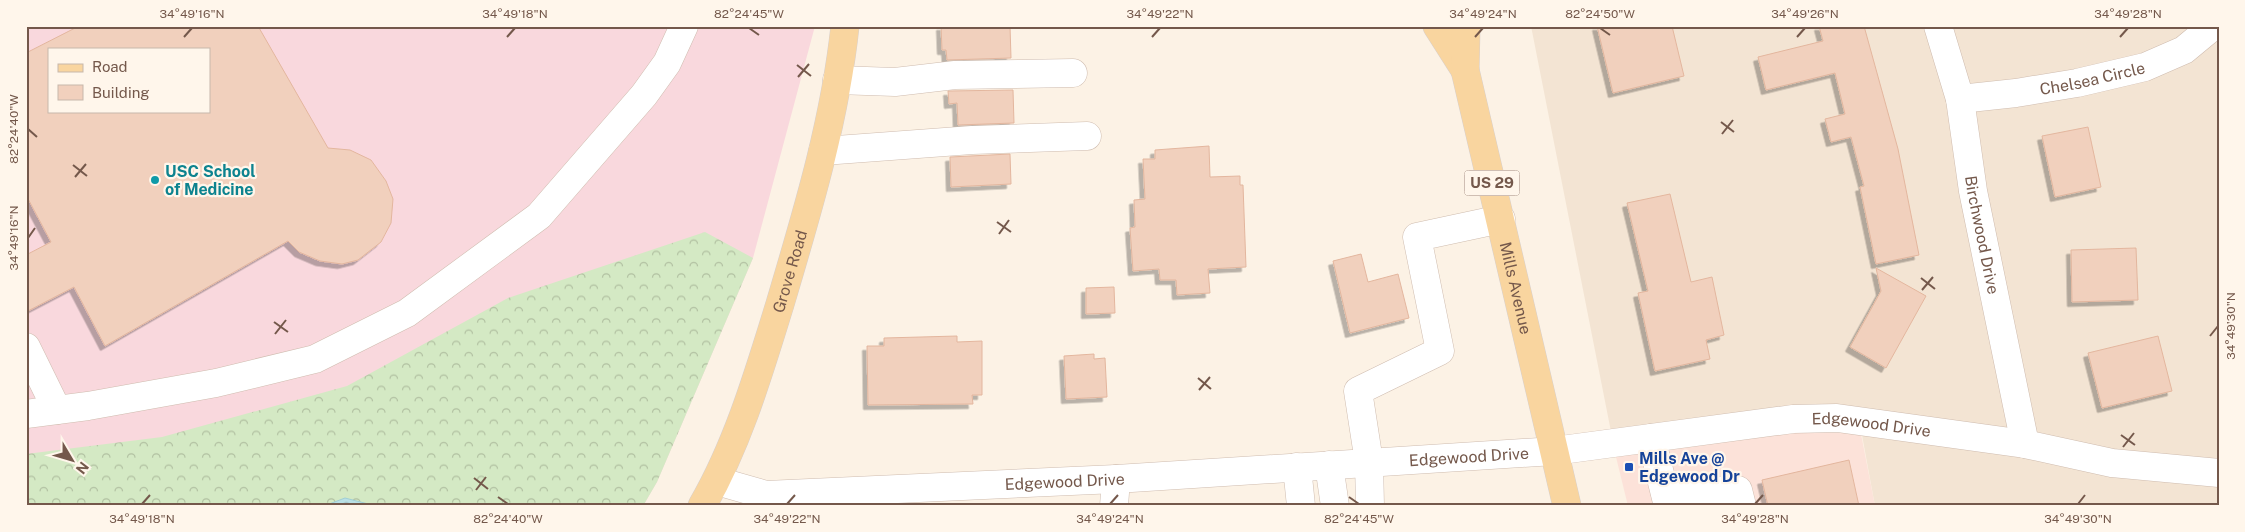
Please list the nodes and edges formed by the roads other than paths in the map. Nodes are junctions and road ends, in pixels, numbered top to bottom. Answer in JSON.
{"nodes":[{"id":1,"x":684,"y":26,"type":"edge"},
{"id":2,"x":845,"y":26,"type":"edge"},
{"id":3,"x":1437,"y":26,"type":"edge"},
{"id":4,"x":1466,"y":26,"type":"edge"},
{"id":5,"x":1938,"y":26,"type":"edge"},
{"id":6,"x":2213,"y":26,"type":"edge"},
{"id":7,"x":1465,"y":70,"type":"junction"},
{"id":8,"x":1072,"y":73,"type":"dead end"},
{"id":9,"x":837,"y":80,"type":"junction"},
{"id":10,"x":1960,"y":99,"type":"junction"},
{"id":11,"x":1086,"y":136,"type":"dead end"},
{"id":12,"x":823,"y":151,"type":"junction"},
{"id":13,"x":1501,"y":219,"type":"junction"},
{"id":14,"x":26,"y":347,"type":"edge"},
{"id":15,"x":57,"y":410,"type":"junction"},
{"id":16,"x":26,"y":414,"type":"edge"},
{"id":17,"x":1651,"y":438,"type":"junction"},
{"id":18,"x":2026,"y":444,"type":"junction"},
{"id":19,"x":1554,"y":451,"type":"junction"},
{"id":20,"x":1369,"y":462,"type":"junction"},
{"id":21,"x":1329,"y":465,"type":"junction"},
{"id":22,"x":1297,"y":467,"type":"junction"},
{"id":23,"x":2219,"y":473,"type":"edge"},
{"id":24,"x":716,"y":481,"type":"junction"},
{"id":25,"x":1115,"y":493,"type":"edge"},
{"id":26,"x":927,"y":497,"type":"edge"},
{"id":27,"x":1666,"y":499,"type":"edge"},
{"id":28,"x":702,"y":506,"type":"edge"},
{"id":29,"x":1301,"y":506,"type":"edge"},
{"id":30,"x":1335,"y":506,"type":"edge"},
{"id":31,"x":1370,"y":506,"type":"edge"},
{"id":32,"x":1567,"y":506,"type":"edge"},
{"id":33,"x":1742,"y":506,"type":"edge"}],
"edges":[{"from":1,"to":15,"type":"street"},
{"from":2,"to":9,"type":"main road","name":"Grove Road"},
{"from":3,"to":7,"type":"main road","name":"Mills Avenue","number":"US 29"},
{"from":4,"to":7,"type":"main road","name":"Mills Avenue","number":"US 29"},
{"from":5,"to":10,"type":"street","name":"Birchwood Drive"},
{"from":6,"to":10,"type":"street","name":"Chelsea Circle"},
{"from":7,"to":13,"type":"main road","name":"Mills Avenue","number":"US 29"},
{"from":8,"to":9,"type":"street"},
{"from":9,"to":12,"type":"main road","name":"Grove Road"},
{"from":10,"to":18,"type":"street","name":"Birchwood Drive"},
{"from":11,"to":12,"type":"street"},
{"from":12,"to":24,"type":"main road","name":"Grove Road"},
{"from":13,"to":19,"type":"main road","name":"Mills Avenue","number":"US 29"},
{"from":13,"to":20,"type":"street"},
{"from":14,"to":15,"type":"street"},
{"from":15,"to":16,"type":"street"},
{"from":17,"to":18,"type":"street","name":"Edgewood Drive"},
{"from":17,"to":19,"type":"street","name":"Edgewood Drive"},
{"from":17,"to":27,"type":"street"},
{"from":18,"to":23,"type":"street","name":"Edgewood Drive"},
{"from":19,"to":20,"type":"street","name":"Edgewood Drive"},
{"from":19,"to":32,"type":"main road","name":"Mills Avenue","number":"US 29"},
{"from":20,"to":21,"type":"street","name":"Edgewood Drive"},
{"from":20,"to":31,"type":"street"},
{"from":21,"to":22,"type":"street","name":"Edgewood Drive"},
{"from":21,"to":30,"type":"street"},
{"from":22,"to":25,"type":"street","name":"Edgewood Drive"},
{"from":22,"to":29,"type":"street"},
{"from":24,"to":26,"type":"street","name":"Edgewood Drive"},
{"from":24,"to":28,"type":"main road","name":"Grove Road"},
{"from":25,"to":26,"type":"street","name":"Edgewood Drive"},
{"from":27,"to":33,"type":"street"}]}
